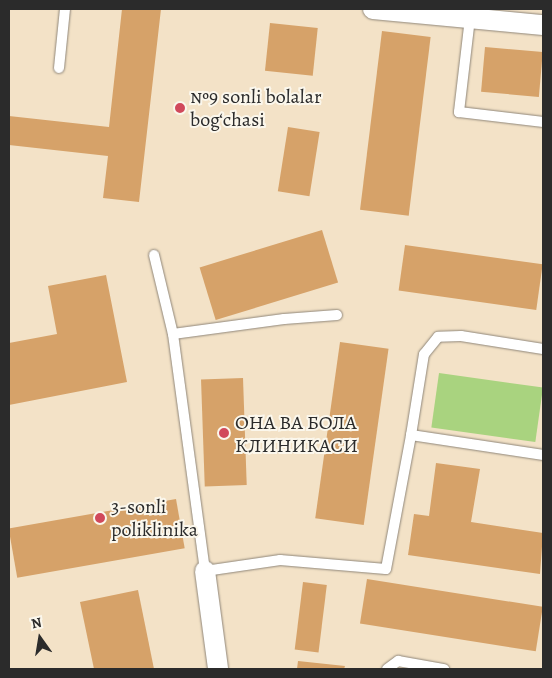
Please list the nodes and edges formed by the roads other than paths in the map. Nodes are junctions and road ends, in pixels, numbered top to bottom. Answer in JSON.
{"nodes":[{"id":1,"x":66,"y":9,"type":"edge"},
{"id":2,"x":386,"y":9,"type":"edge"},
{"id":3,"x":470,"y":18,"type":"junction"},
{"id":4,"x":543,"y":25,"type":"edge"},
{"id":5,"x":59,"y":68,"type":"dead end"},
{"id":6,"x":543,"y":122,"type":"edge"},
{"id":7,"x":154,"y":255,"type":"dead end"},
{"id":8,"x":337,"y":315,"type":"dead end"},
{"id":9,"x":172,"y":334,"type":"junction"},
{"id":10,"x":543,"y":349,"type":"edge"},
{"id":11,"x":411,"y":435,"type":"junction"},
{"id":12,"x":543,"y":455,"type":"edge"},
{"id":13,"x":205,"y":571,"type":"junction"},
{"id":14,"x":218,"y":669,"type":"edge"},
{"id":15,"x":387,"y":669,"type":"edge"},
{"id":16,"x":444,"y":669,"type":"edge"}],
"edges":[{"from":1,"to":5,"type":"lane"},
{"from":2,"to":3,"type":"street"},
{"from":3,"to":4,"type":"street"},
{"from":3,"to":6,"type":"lane"},
{"from":7,"to":9,"type":"lane"},
{"from":8,"to":9,"type":"lane"},
{"from":9,"to":13,"type":"lane"},
{"from":10,"to":11,"type":"lane"},
{"from":11,"to":12,"type":"lane"},
{"from":11,"to":13,"type":"lane"},
{"from":13,"to":14,"type":"street"},
{"from":15,"to":16,"type":"lane"}]}
